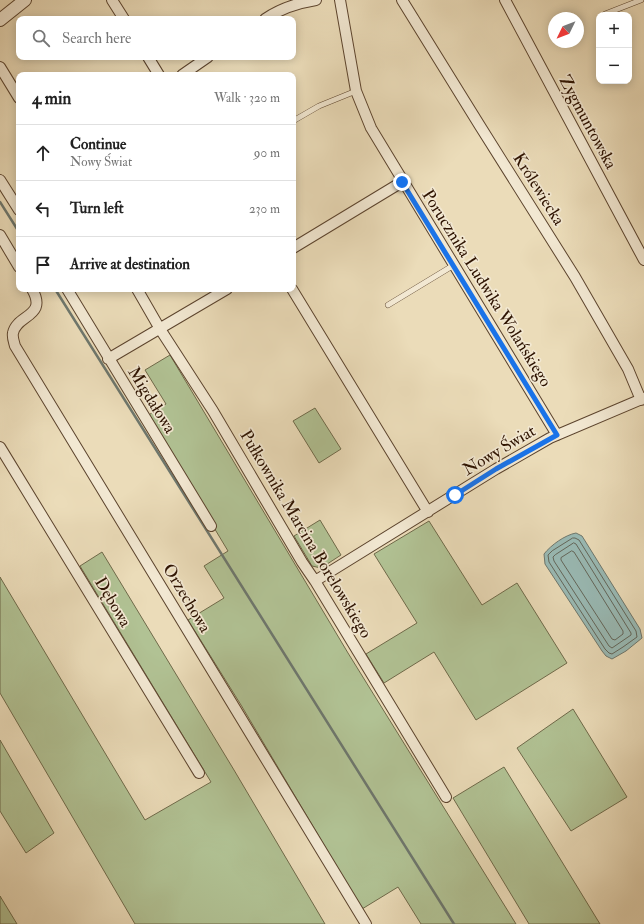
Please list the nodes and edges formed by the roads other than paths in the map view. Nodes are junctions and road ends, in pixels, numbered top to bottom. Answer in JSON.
{"nodes":[{"id":1,"x":26,"y":0,"type":"edge"},
{"id":2,"x":112,"y":0,"type":"edge"},
{"id":3,"x":316,"y":0,"type":"edge"},
{"id":4,"x":340,"y":0,"type":"edge"},
{"id":5,"x":402,"y":0,"type":"edge"},
{"id":6,"x":505,"y":0,"type":"edge"},
{"id":7,"x":641,"y":0,"type":"edge"},
{"id":8,"x":610,"y":12,"type":"edge"},
{"id":9,"x":122,"y":16,"type":"edge"},
{"id":10,"x":270,"y":16,"type":"edge"},
{"id":11,"x":0,"y":20,"type":"edge"},
{"id":12,"x":150,"y":60,"type":"edge"},
{"id":13,"x":204,"y":60,"type":"edge"},
{"id":14,"x":0,"y":67,"type":"edge"},
{"id":15,"x":157,"y":72,"type":"edge"},
{"id":16,"x":186,"y":72,"type":"edge"},
{"id":17,"x":356,"y":91,"type":"junction"},
{"id":18,"x":16,"y":93,"type":"edge"},
{"id":19,"x":296,"y":119,"type":"edge"},
{"id":20,"x":0,"y":180,"type":"edge"},
{"id":21,"x":402,"y":182,"type":"junction"},
{"id":22,"x":16,"y":205,"type":"edge"},
{"id":23,"x":0,"y":235,"type":"edge"},
{"id":24,"x":296,"y":246,"type":"edge"},
{"id":25,"x":644,"y":260,"type":"edge"},
{"id":26,"x":16,"y":262,"type":"edge"},
{"id":27,"x":454,"y":265,"type":"junction"},
{"id":28,"x":33,"y":292,"type":"edge"},
{"id":29,"x":69,"y":292,"type":"edge"},
{"id":30,"x":139,"y":292,"type":"edge"},
{"id":31,"x":222,"y":292,"type":"edge"},
{"id":32,"x":294,"y":292,"type":"edge"},
{"id":33,"x":388,"y":305,"type":"dead end"},
{"id":34,"x":160,"y":329,"type":"junction"},
{"id":35,"x":108,"y":359,"type":"junction"},
{"id":36,"x":642,"y":399,"type":"edge"},
{"id":37,"x":557,"y":435,"type":"junction"},
{"id":38,"x":0,"y":447,"type":"edge"},
{"id":39,"x":428,"y":512,"type":"junction"},
{"id":40,"x":211,"y":526,"type":"dead end"},
{"id":41,"x":315,"y":581,"type":"junction"},
{"id":42,"x":199,"y":773,"type":"dead end"},
{"id":43,"x":446,"y":797,"type":"dead end"},
{"id":44,"x":366,"y":924,"type":"edge"}],
"edges":[{"from":1,"to":11,"type":"street"},
{"from":2,"to":9,"type":"street"},
{"from":3,"to":10,"type":"street"},
{"from":4,"to":17,"type":"street","name":"Porucznika Ludwika Wolańskiego"},
{"from":5,"to":36,"type":"street","name":"Królewiecka"},
{"from":6,"to":25,"type":"street","name":"Zygmuntowska"},
{"from":7,"to":8,"type":"lane"},
{"from":12,"to":15,"type":"street"},
{"from":13,"to":16,"type":"street"},
{"from":14,"to":18,"type":"street"},
{"from":17,"to":19,"type":"lane"},
{"from":17,"to":21,"type":"street","name":"Porucznika Ludwika Wolańskiego"},
{"from":20,"to":22,"type":"street"},
{"from":21,"to":24,"type":"street"},
{"from":21,"to":27,"type":"street","name":"Porucznika Ludwika Wolańskiego"},
{"from":23,"to":26,"type":"street"},
{"from":27,"to":33,"type":"lane"},
{"from":27,"to":37,"type":"street","name":"Porucznika Ludwika Wolańskiego"},
{"from":28,"to":44,"type":"street","name":"Orzechowa"},
{"from":29,"to":35,"type":"street","name":"Migdałowa"},
{"from":30,"to":34,"type":"street","name":"Pułkownika Marcina Borelowskiego"},
{"from":31,"to":34,"type":"street"},
{"from":32,"to":39,"type":"street"},
{"from":34,"to":35,"type":"street"},
{"from":34,"to":41,"type":"street","name":"Pułkownika Marcina Borelowskiego"},
{"from":35,"to":40,"type":"street","name":"Migdałowa"},
{"from":36,"to":37,"type":"street","name":"Nowy Świat"},
{"from":37,"to":39,"type":"street","name":"Nowy Świat"},
{"from":38,"to":42,"type":"street","name":"Dębowa"},
{"from":39,"to":41,"type":"street","name":"Nowy Świat"},
{"from":41,"to":43,"type":"street","name":"Pułkownika Marcina Borelowskiego"}]}
